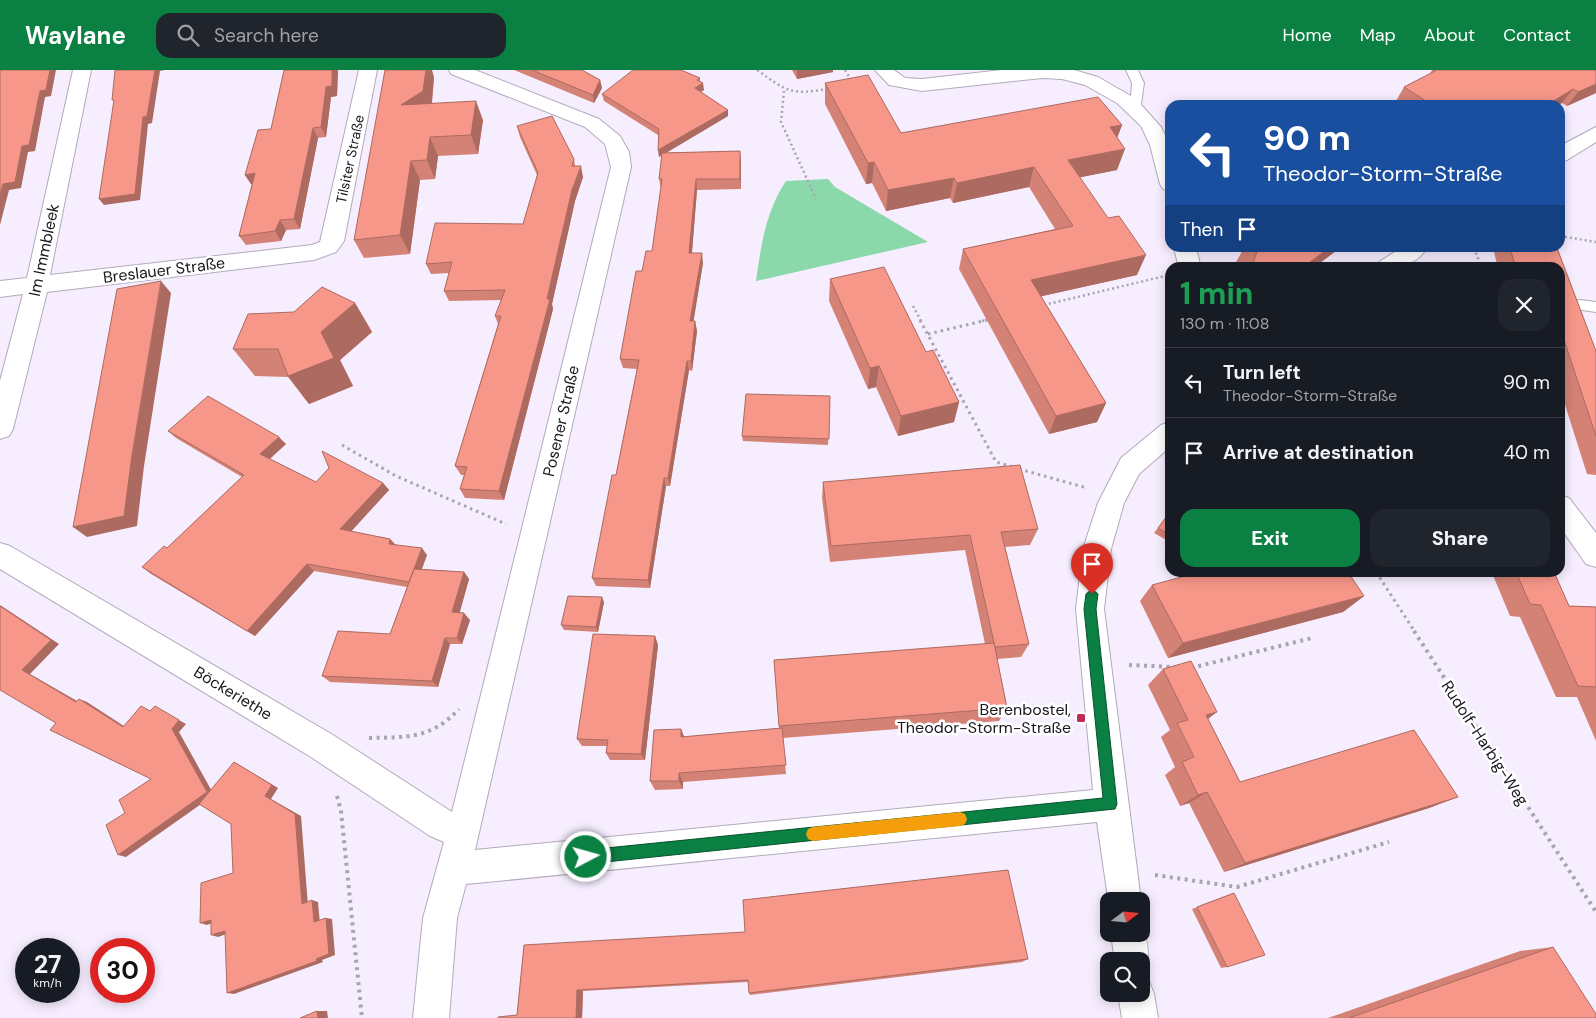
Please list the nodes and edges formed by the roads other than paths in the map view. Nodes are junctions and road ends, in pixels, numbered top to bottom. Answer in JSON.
{"nodes":[{"id":1,"x":82,"y":70,"type":"edge"},
{"id":2,"x":368,"y":70,"type":"edge"},
{"id":3,"x":458,"y":70,"type":"edge"},
{"id":4,"x":884,"y":70,"type":"edge"},
{"id":5,"x":1132,"y":70,"type":"edge"},
{"id":6,"x":1136,"y":108,"type":"junction"},
{"id":7,"x":1596,"y":133,"type":"edge"},
{"id":8,"x":1565,"y":152,"type":"edge"},
{"id":9,"x":1165,"y":163,"type":"edge"},
{"id":10,"x":328,"y":247,"type":"joint"},
{"id":11,"x":1410,"y":252,"type":"edge"},
{"id":12,"x":1396,"y":262,"type":"edge"},
{"id":13,"x":37,"y":285,"type":"junction"},
{"id":14,"x":0,"y":289,"type":"edge"},
{"id":15,"x":1580,"y":305,"type":"edge"},
{"id":16,"x":1596,"y":307,"type":"edge"},
{"id":17,"x":0,"y":429,"type":"edge"},
{"id":18,"x":1165,"y":436,"type":"edge"},
{"id":19,"x":1565,"y":513,"type":"edge"},
{"id":20,"x":1596,"y":554,"type":"edge"},
{"id":21,"x":0,"y":555,"type":"edge"},
{"id":22,"x":1111,"y":804,"type":"junction"},
{"id":23,"x":463,"y":834,"type":"junction"},
{"id":24,"x":454,"y":870,"type":"junction"},
{"id":25,"x":1122,"y":886,"type":"edge"},
{"id":26,"x":1137,"y":1002,"type":"edge"},
{"id":27,"x":431,"y":1018,"type":"edge"},
{"id":28,"x":1140,"y":1018,"type":"edge"}],
"edges":[{"from":1,"to":13,"type":"street","name":"Im Immbleek"},
{"from":2,"to":10,"type":"street","name":"Tilsiter Straße"},
{"from":3,"to":23,"type":"street","name":"Posener Straße"},
{"from":4,"to":6,"type":"street"},
{"from":5,"to":6,"type":"lane"},
{"from":6,"to":9,"type":"street"},
{"from":7,"to":8,"type":"street"},
{"from":10,"to":13,"type":"street","name":"Breslauer Straße"},
{"from":11,"to":12,"type":"street"},
{"from":13,"to":14,"type":"street","name":"Breslauer Straße"},
{"from":13,"to":17,"type":"street","name":"Im Immbleek"},
{"from":15,"to":16,"type":"lane"},
{"from":18,"to":22,"type":"street"},
{"from":19,"to":20,"type":"street"},
{"from":21,"to":23,"type":"street","name":"Böckeriethe"},
{"from":22,"to":24,"type":"street"},
{"from":22,"to":25,"type":"street"},
{"from":23,"to":24,"type":"street","name":"Posener Straße"},
{"from":24,"to":27,"type":"street"},
{"from":26,"to":28,"type":"street"}]}
